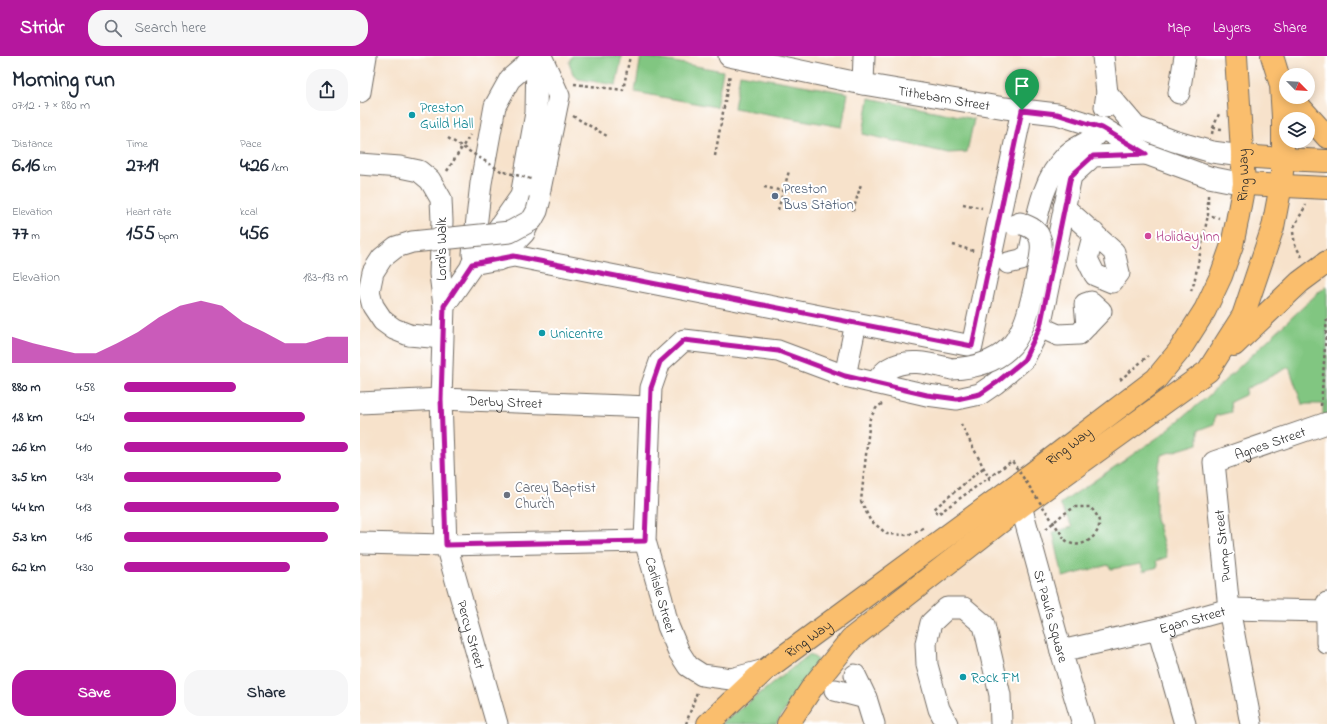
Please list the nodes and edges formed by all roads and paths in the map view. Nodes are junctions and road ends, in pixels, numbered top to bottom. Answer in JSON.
{"nodes":[{"id":1,"x":366,"y":56,"type":"edge"},
{"id":2,"x":532,"y":56,"type":"edge"},
{"id":3,"x":538,"y":56,"type":"edge"},
{"id":4,"x":542,"y":56,"type":"edge"},
{"id":5,"x":630,"y":56,"type":"edge"},
{"id":6,"x":731,"y":56,"type":"edge"},
{"id":7,"x":864,"y":56,"type":"edge"},
{"id":8,"x":1102,"y":56,"type":"edge"},
{"id":9,"x":1185,"y":56,"type":"edge"},
{"id":10,"x":1236,"y":56,"type":"edge"},
{"id":11,"x":1272,"y":56,"type":"edge"},
{"id":12,"x":1279,"y":74,"type":"edge"},
{"id":13,"x":572,"y":84,"type":"dead end"},
{"id":14,"x":863,"y":84,"type":"junction"},
{"id":15,"x":360,"y":92,"type":"edge"},
{"id":16,"x":1107,"y":93,"type":"junction"},
{"id":17,"x":1179,"y":93,"type":"dead end"},
{"id":18,"x":1284,"y":104,"type":"edge"},
{"id":19,"x":1297,"y":104,"type":"edge"},
{"id":20,"x":1022,"y":110,"type":"junction"},
{"id":21,"x":573,"y":116,"type":"dead end"},
{"id":22,"x":1102,"y":128,"type":"junction"},
{"id":23,"x":607,"y":136,"type":"dead end"},
{"id":24,"x":1327,"y":137,"type":"edge"},
{"id":25,"x":448,"y":138,"type":"dead end"},
{"id":26,"x":1146,"y":154,"type":"junction"},
{"id":27,"x":715,"y":156,"type":"dead end"},
{"id":28,"x":1242,"y":156,"type":"junction"},
{"id":29,"x":1283,"y":159,"type":"junction"},
{"id":30,"x":1327,"y":161,"type":"edge"},
{"id":31,"x":360,"y":164,"type":"edge"},
{"id":32,"x":789,"y":170,"type":"dead end"},
{"id":33,"x":531,"y":179,"type":"dead end"},
{"id":34,"x":861,"y":184,"type":"dead end"},
{"id":35,"x":1244,"y":184,"type":"junction"},
{"id":36,"x":1281,"y":185,"type":"junction"},
{"id":37,"x":764,"y":187,"type":"dead end"},
{"id":38,"x":1327,"y":188,"type":"edge"},
{"id":39,"x":1208,"y":190,"type":"dead end"},
{"id":40,"x":783,"y":191,"type":"junction"},
{"id":41,"x":540,"y":199,"type":"dead end"},
{"id":42,"x":1306,"y":204,"type":"dead end"},
{"id":43,"x":1064,"y":207,"type":"junction"},
{"id":44,"x":778,"y":210,"type":"dead end"},
{"id":45,"x":854,"y":212,"type":"dead end"},
{"id":46,"x":1208,"y":215,"type":"junction"},
{"id":47,"x":1218,"y":218,"type":"dead end"},
{"id":48,"x":1015,"y":225,"type":"dead end"},
{"id":49,"x":1094,"y":233,"type":"dead end"},
{"id":50,"x":498,"y":260,"type":"junction"},
{"id":51,"x":1008,"y":263,"type":"dead end"},
{"id":52,"x":472,"y":264,"type":"junction"},
{"id":53,"x":1322,"y":266,"type":"edge"},
{"id":54,"x":1189,"y":294,"type":"dead end"},
{"id":55,"x":444,"y":306,"type":"junction"},
{"id":56,"x":1327,"y":317,"type":"edge"},
{"id":57,"x":856,"y":323,"type":"junction"},
{"id":58,"x":1087,"y":326,"type":"dead end"},
{"id":59,"x":1040,"y":327,"type":"junction"},
{"id":60,"x":442,"y":338,"type":"junction"},
{"id":61,"x":1153,"y":352,"type":"dead end"},
{"id":62,"x":1208,"y":371,"type":"junction"},
{"id":63,"x":845,"y":376,"type":"junction"},
{"id":64,"x":1120,"y":381,"type":"dead end"},
{"id":65,"x":875,"y":383,"type":"junction"},
{"id":66,"x":441,"y":399,"type":"junction"},
{"id":67,"x":360,"y":403,"type":"edge"},
{"id":68,"x":884,"y":404,"type":"dead end"},
{"id":69,"x":650,"y":407,"type":"junction"},
{"id":70,"x":961,"y":424,"type":"dead end"},
{"id":71,"x":1323,"y":424,"type":"edge"},
{"id":72,"x":1214,"y":462,"type":"joint"},
{"id":73,"x":1018,"y":463,"type":"dead end"},
{"id":74,"x":1012,"y":467,"type":"dead end"},
{"id":75,"x":983,"y":468,"type":"junction"},
{"id":76,"x":995,"y":479,"type":"dead end"},
{"id":77,"x":966,"y":499,"type":"dead end"},
{"id":78,"x":1021,"y":506,"type":"junction"},
{"id":79,"x":935,"y":520,"type":"dead end"},
{"id":80,"x":929,"y":524,"type":"dead end"},
{"id":81,"x":1043,"y":531,"type":"dead end"},
{"id":82,"x":645,"y":541,"type":"junction"},
{"id":83,"x":360,"y":542,"type":"edge"},
{"id":84,"x":446,"y":545,"type":"junction"},
{"id":85,"x":1327,"y":607,"type":"edge"},
{"id":86,"x":1229,"y":609,"type":"junction"},
{"id":87,"x":1158,"y":629,"type":"junction"},
{"id":88,"x":1327,"y":643,"type":"edge"},
{"id":89,"x":1061,"y":651,"type":"junction"},
{"id":90,"x":765,"y":670,"type":"junction"},
{"id":91,"x":702,"y":674,"type":"junction"},
{"id":92,"x":855,"y":675,"type":"dead end"},
{"id":93,"x":835,"y":690,"type":"dead end"},
{"id":94,"x":866,"y":698,"type":"junction"},
{"id":95,"x":497,"y":724,"type":"edge"},
{"id":96,"x":686,"y":724,"type":"edge"},
{"id":97,"x":708,"y":724,"type":"edge"},
{"id":98,"x":788,"y":724,"type":"edge"},
{"id":99,"x":874,"y":724,"type":"edge"},
{"id":100,"x":947,"y":724,"type":"edge"},
{"id":101,"x":1001,"y":724,"type":"edge"},
{"id":102,"x":1083,"y":724,"type":"edge"},
{"id":103,"x":1185,"y":724,"type":"edge"},
{"id":104,"x":1251,"y":724,"type":"edge"}],
"edges":[{"from":1,"to":15,"type":"street"},
{"from":2,"to":52,"type":"street"},
{"from":3,"to":52,"type":"street"},
{"from":4,"to":50,"type":"street"},
{"from":5,"to":13,"type":"path"},
{"from":6,"to":14,"type":"street","name":"Tithebarn Street"},
{"from":6,"to":27,"type":"path"},
{"from":7,"to":14,"type":"street"},
{"from":8,"to":16,"type":"street"},
{"from":9,"to":17,"type":"street"},
{"from":10,"to":28,"type":"highway","name":"Ring Way"},
{"from":11,"to":12,"type":"highway","name":"Ring Way"},
{"from":14,"to":20,"type":"street","name":"Tithebarn Street"},
{"from":16,"to":22,"type":"street"},
{"from":16,"to":28,"type":"street"},
{"from":18,"to":29,"type":"highway","name":"Ring Way"},
{"from":19,"to":24,"type":"highway","name":"Ring Way"},
{"from":20,"to":22,"type":"street","name":"Tithebarn Street"},
{"from":20,"to":57,"type":"street"},
{"from":21,"to":23,"type":"path"},
{"from":22,"to":26,"type":"street","name":"Tithebarn Street"},
{"from":22,"to":51,"type":"street"},
{"from":25,"to":33,"type":"path","bridge":true},
{"from":26,"to":35,"type":"street","name":"Tithebarn Street"},
{"from":26,"to":43,"type":"street","name":"Carlisle Street"},
{"from":28,"to":29,"type":"highway"},
{"from":28,"to":35,"type":"highway","name":"Ring Way"},
{"from":29,"to":30,"type":"highway"},
{"from":29,"to":36,"type":"highway","name":"Ring Way"},
{"from":31,"to":55,"type":"street","name":"Lord's Walk"},
{"from":32,"to":40,"type":"path"},
{"from":34,"to":45,"type":"path"},
{"from":35,"to":36,"type":"highway"},
{"from":35,"to":90,"type":"highway","name":"Ring Way"},
{"from":36,"to":38,"type":"highway"},
{"from":36,"to":62,"type":"highway","name":"Ring Way"},
{"from":37,"to":40,"type":"path"},
{"from":39,"to":46,"type":"path"},
{"from":40,"to":44,"type":"path"},
{"from":41,"to":60,"type":"street","bridge":true},
{"from":42,"to":53,"type":"path"},
{"from":43,"to":49,"type":"street"},
{"from":43,"to":59,"type":"street","name":"Carlisle Street"},
{"from":46,"to":47,"type":"path"},
{"from":46,"to":54,"type":"path"},
{"from":48,"to":65,"type":"street","bridge":true},
{"from":50,"to":52,"type":"street"},
{"from":50,"to":57,"type":"street"},
{"from":52,"to":55,"type":"street"},
{"from":53,"to":62,"type":"highway"},
{"from":55,"to":60,"type":"street","name":"Lord's Walk"},
{"from":56,"to":71,"type":"path"},
{"from":57,"to":63,"type":"street"},
{"from":58,"to":59,"type":"street"},
{"from":59,"to":65,"type":"street","name":"Carlisle Street"},
{"from":60,"to":66,"type":"street","name":"Lord's Walk"},
{"from":61,"to":64,"type":"path"},
{"from":62,"to":78,"type":"highway","name":"Ring Way"},
{"from":63,"to":65,"type":"street","name":"Carlisle Street"},
{"from":63,"to":69,"type":"street","name":"Carlisle Street"},
{"from":66,"to":67,"type":"street","name":"Derby Street"},
{"from":66,"to":69,"type":"street","name":"Derby Street"},
{"from":66,"to":84,"type":"street","name":"Lord's Walk"},
{"from":68,"to":80,"type":"path"},
{"from":69,"to":82,"type":"street","name":"Carlisle Street"},
{"from":70,"to":75,"type":"path"},
{"from":71,"to":72,"type":"street","name":"Agnes Street"},
{"from":72,"to":86,"type":"street","name":"Pump Street"},
{"from":73,"to":74,"type":"path"},
{"from":75,"to":76,"type":"path"},
{"from":75,"to":81,"type":"path","bridge":true},
{"from":77,"to":79,"type":"path"},
{"from":78,"to":89,"type":"street","name":"St Paul's Square"},
{"from":78,"to":98,"type":"highway","name":"Ring Way"},
{"from":82,"to":84,"type":"street"},
{"from":82,"to":91,"type":"street","name":"Carlisle Street"},
{"from":83,"to":84,"type":"street"},
{"from":84,"to":95,"type":"street","name":"Percy Street"},
{"from":85,"to":86,"type":"street","name":"Egan Street"},
{"from":85,"to":88,"type":"street"},
{"from":86,"to":87,"type":"street","name":"Egan Street"},
{"from":86,"to":104,"type":"street","name":"Pump Street"},
{"from":87,"to":89,"type":"street","name":"Egan Street"},
{"from":87,"to":103,"type":"street"},
{"from":89,"to":102,"type":"street","name":"St Paul's Square"},
{"from":90,"to":91,"type":"street","name":"Carlisle Street"},
{"from":90,"to":97,"type":"highway","name":"Ring Way"},
{"from":91,"to":96,"type":"path"},
{"from":92,"to":94,"type":"street"},
{"from":93,"to":94,"type":"street"},
{"from":94,"to":99,"type":"street"},
{"from":100,"to":101,"type":"street"}]}
